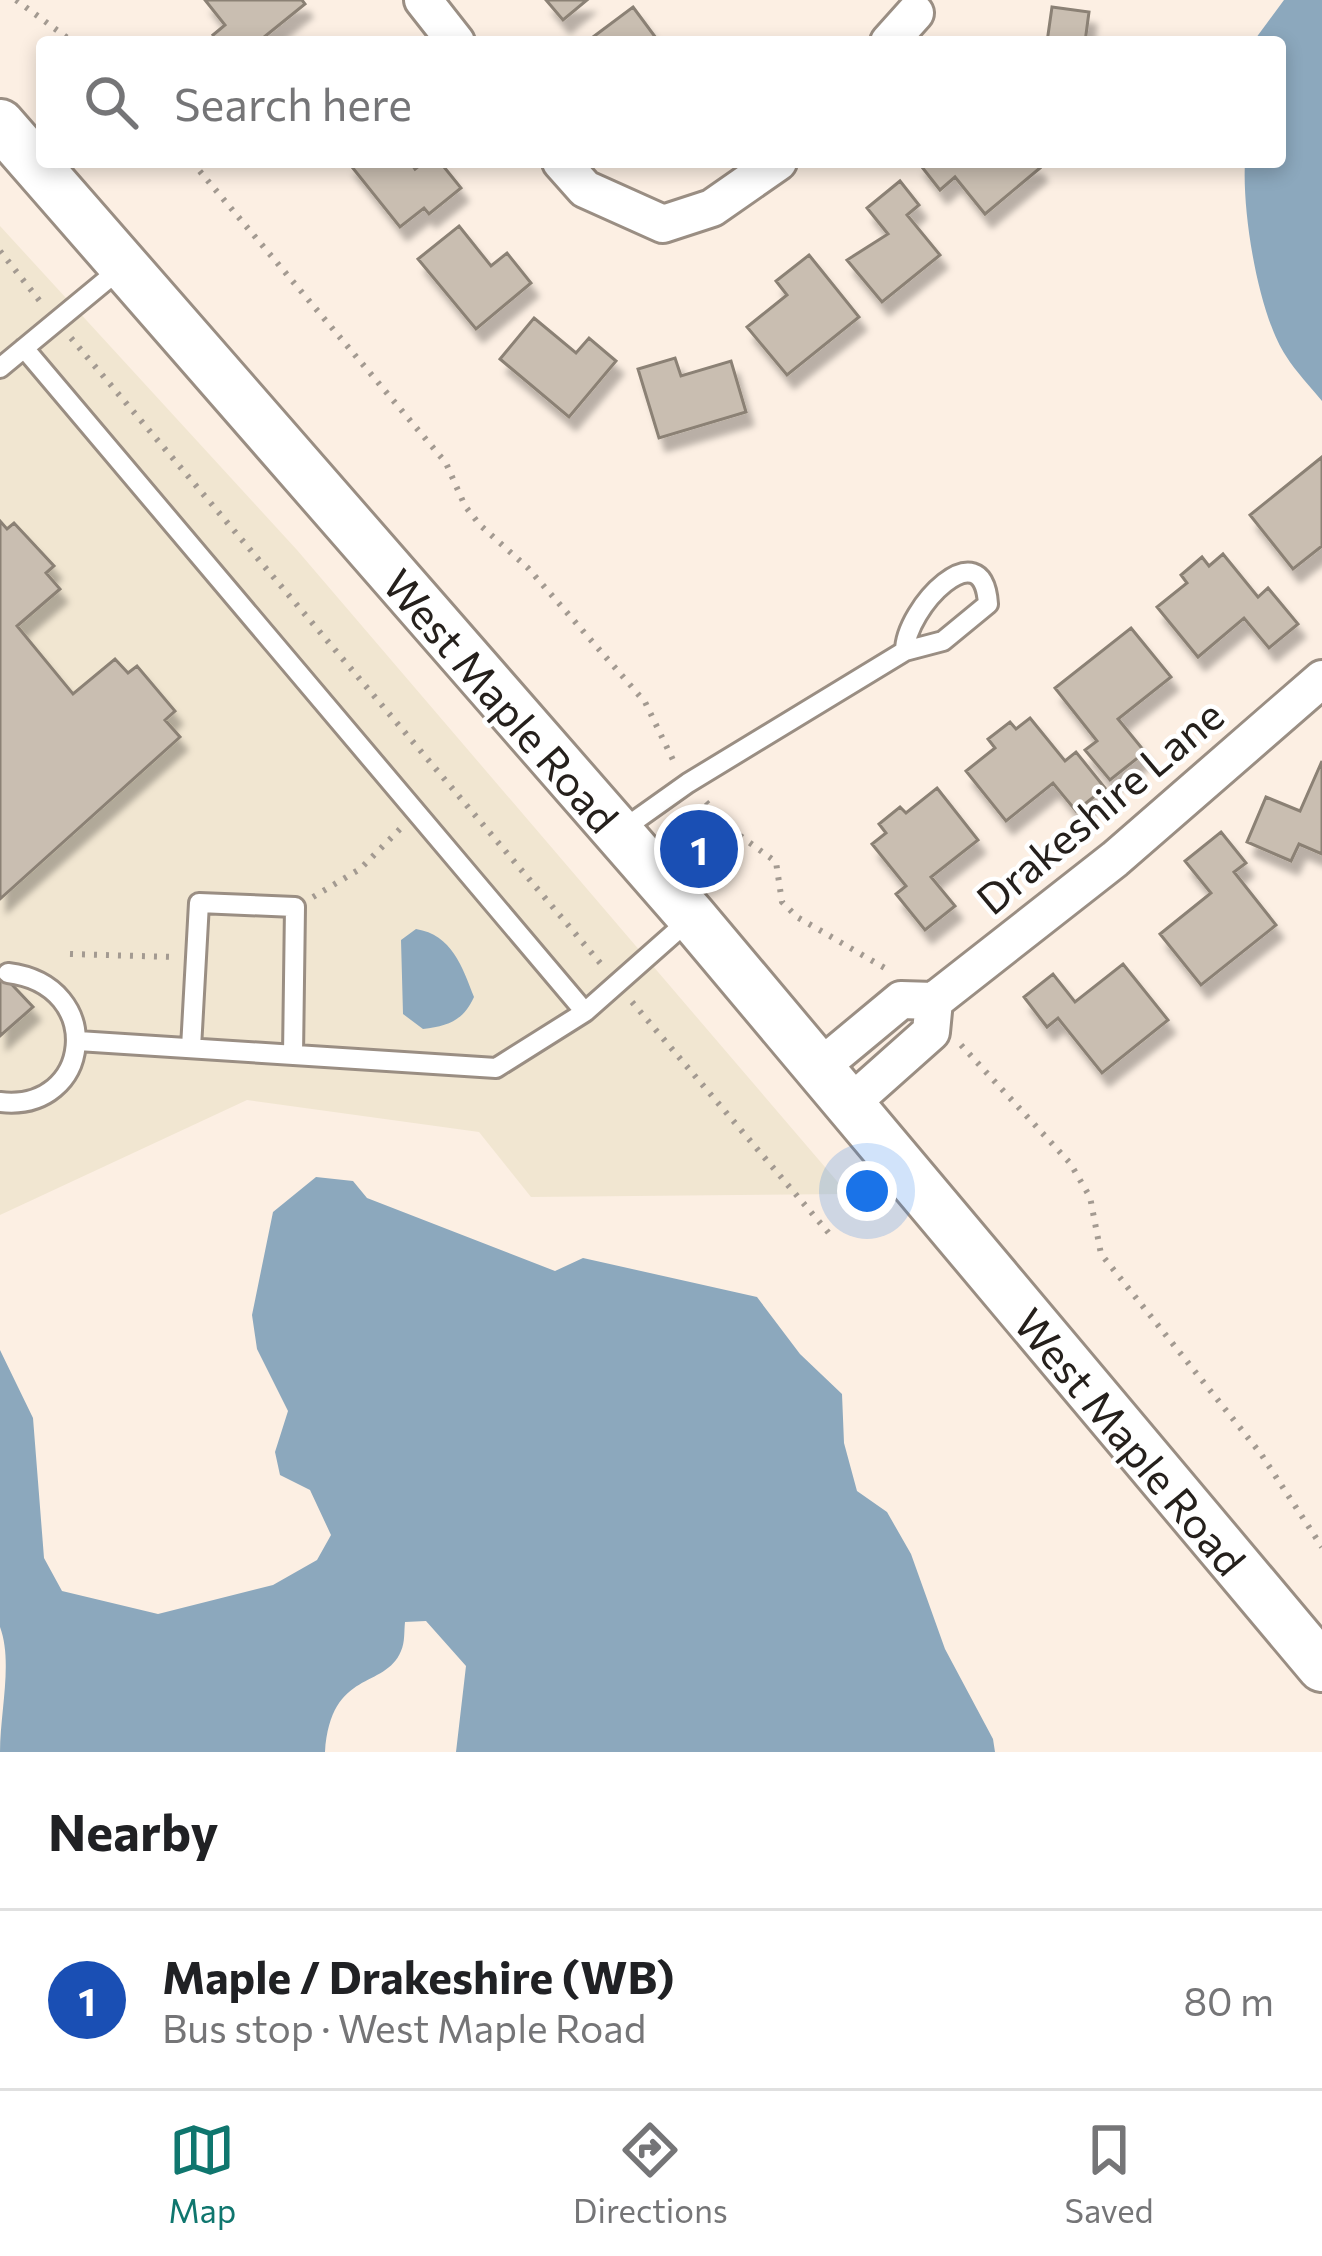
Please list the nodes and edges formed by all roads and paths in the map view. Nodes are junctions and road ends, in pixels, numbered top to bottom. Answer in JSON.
{"nodes":[{"id":1,"x":16,"y":0,"type":"edge"},
{"id":2,"x":423,"y":0,"type":"edge"},
{"id":3,"x":915,"y":13,"type":"dead end"},
{"id":4,"x":65,"y":36,"type":"edge"},
{"id":5,"x":451,"y":36,"type":"edge"},
{"id":6,"x":894,"y":36,"type":"edge"},
{"id":7,"x":0,"y":124,"type":"edge"},
{"id":8,"x":36,"y":166,"type":"edge"},
{"id":9,"x":37,"y":168,"type":"edge"},
{"id":10,"x":196,"y":168,"type":"edge"},
{"id":11,"x":566,"y":168,"type":"edge"},
{"id":12,"x":769,"y":168,"type":"edge"},
{"id":13,"x":0,"y":251,"type":"edge"},
{"id":14,"x":122,"y":268,"type":"junction"},
{"id":15,"x":57,"y":321,"type":"junction"},
{"id":16,"x":24,"y":348,"type":"junction"},
{"id":17,"x":0,"y":368,"type":"edge"},
{"id":18,"x":905,"y":651,"type":"junction"},
{"id":19,"x":1322,"y":679,"type":"edge"},
{"id":20,"x":688,"y":782,"type":"junction"},
{"id":21,"x":418,"y":815,"type":"junction"},
{"id":22,"x":619,"y":832,"type":"junction"},
{"id":23,"x":296,"y":907,"type":"junction"},
{"id":24,"x":692,"y":917,"type":"junction"},
{"id":25,"x":70,"y":954,"type":"dead end"},
{"id":26,"x":196,"y":956,"type":"junction"},
{"id":27,"x":8,"y":973,"type":"dead end"},
{"id":28,"x":904,"y":979,"type":"dead end"},
{"id":29,"x":617,"y":984,"type":"junction"},
{"id":30,"x":585,"y":1012,"type":"junction"},
{"id":31,"x":942,"y":1016,"type":"junction"},
{"id":32,"x":77,"y":1041,"type":"junction"},
{"id":33,"x":191,"y":1048,"type":"junction"},
{"id":34,"x":293,"y":1054,"type":"junction"},
{"id":35,"x":833,"y":1087,"type":"junction"},
{"id":36,"x":0,"y":1102,"type":"edge"},
{"id":37,"x":833,"y":1238,"type":"dead end"},
{"id":38,"x":1322,"y":1547,"type":"edge"},
{"id":39,"x":1322,"y":1667,"type":"edge"}],
"edges":[{"from":1,"to":4,"type":"path"},
{"from":2,"to":5,"type":"street"},
{"from":3,"to":6,"type":"street"},
{"from":7,"to":8,"type":"main road","name":"West Maple Road"},
{"from":9,"to":14,"type":"main road","name":"West Maple Road"},
{"from":10,"to":20,"type":"path"},
{"from":11,"to":12,"type":"street"},
{"from":13,"to":15,"type":"path"},
{"from":14,"to":15,"type":"lane"},
{"from":14,"to":22,"type":"main road","name":"West Maple Road"},
{"from":15,"to":16,"type":"lane"},
{"from":15,"to":29,"type":"path"},
{"from":16,"to":17,"type":"lane"},
{"from":16,"to":21,"type":"lane"},
{"from":18,"to":18,"type":"lane"},
{"from":18,"to":20,"type":"lane"},
{"from":19,"to":31,"type":"street","name":"Drakeshire Lane"},
{"from":20,"to":22,"type":"lane"},
{"from":20,"to":28,"type":"path"},
{"from":21,"to":23,"type":"path"},
{"from":21,"to":30,"type":"lane"},
{"from":22,"to":24,"type":"main road","name":"West Maple Road"},
{"from":23,"to":26,"type":"lane"},
{"from":23,"to":34,"type":"lane"},
{"from":24,"to":29,"type":"lane"},
{"from":24,"to":35,"type":"main road","name":"West Maple Road"},
{"from":25,"to":26,"type":"path"},
{"from":26,"to":33,"type":"lane"},
{"from":27,"to":32,"type":"lane"},
{"from":29,"to":30,"type":"lane"},
{"from":29,"to":37,"type":"path"},
{"from":30,"to":34,"type":"lane"},
{"from":31,"to":35,"type":"street","name":"Drakeshire Lane"},
{"from":31,"to":38,"type":"path"},
{"from":32,"to":33,"type":"lane"},
{"from":32,"to":36,"type":"lane"},
{"from":33,"to":34,"type":"lane"},
{"from":35,"to":39,"type":"main road","name":"West Maple Road"}]}
